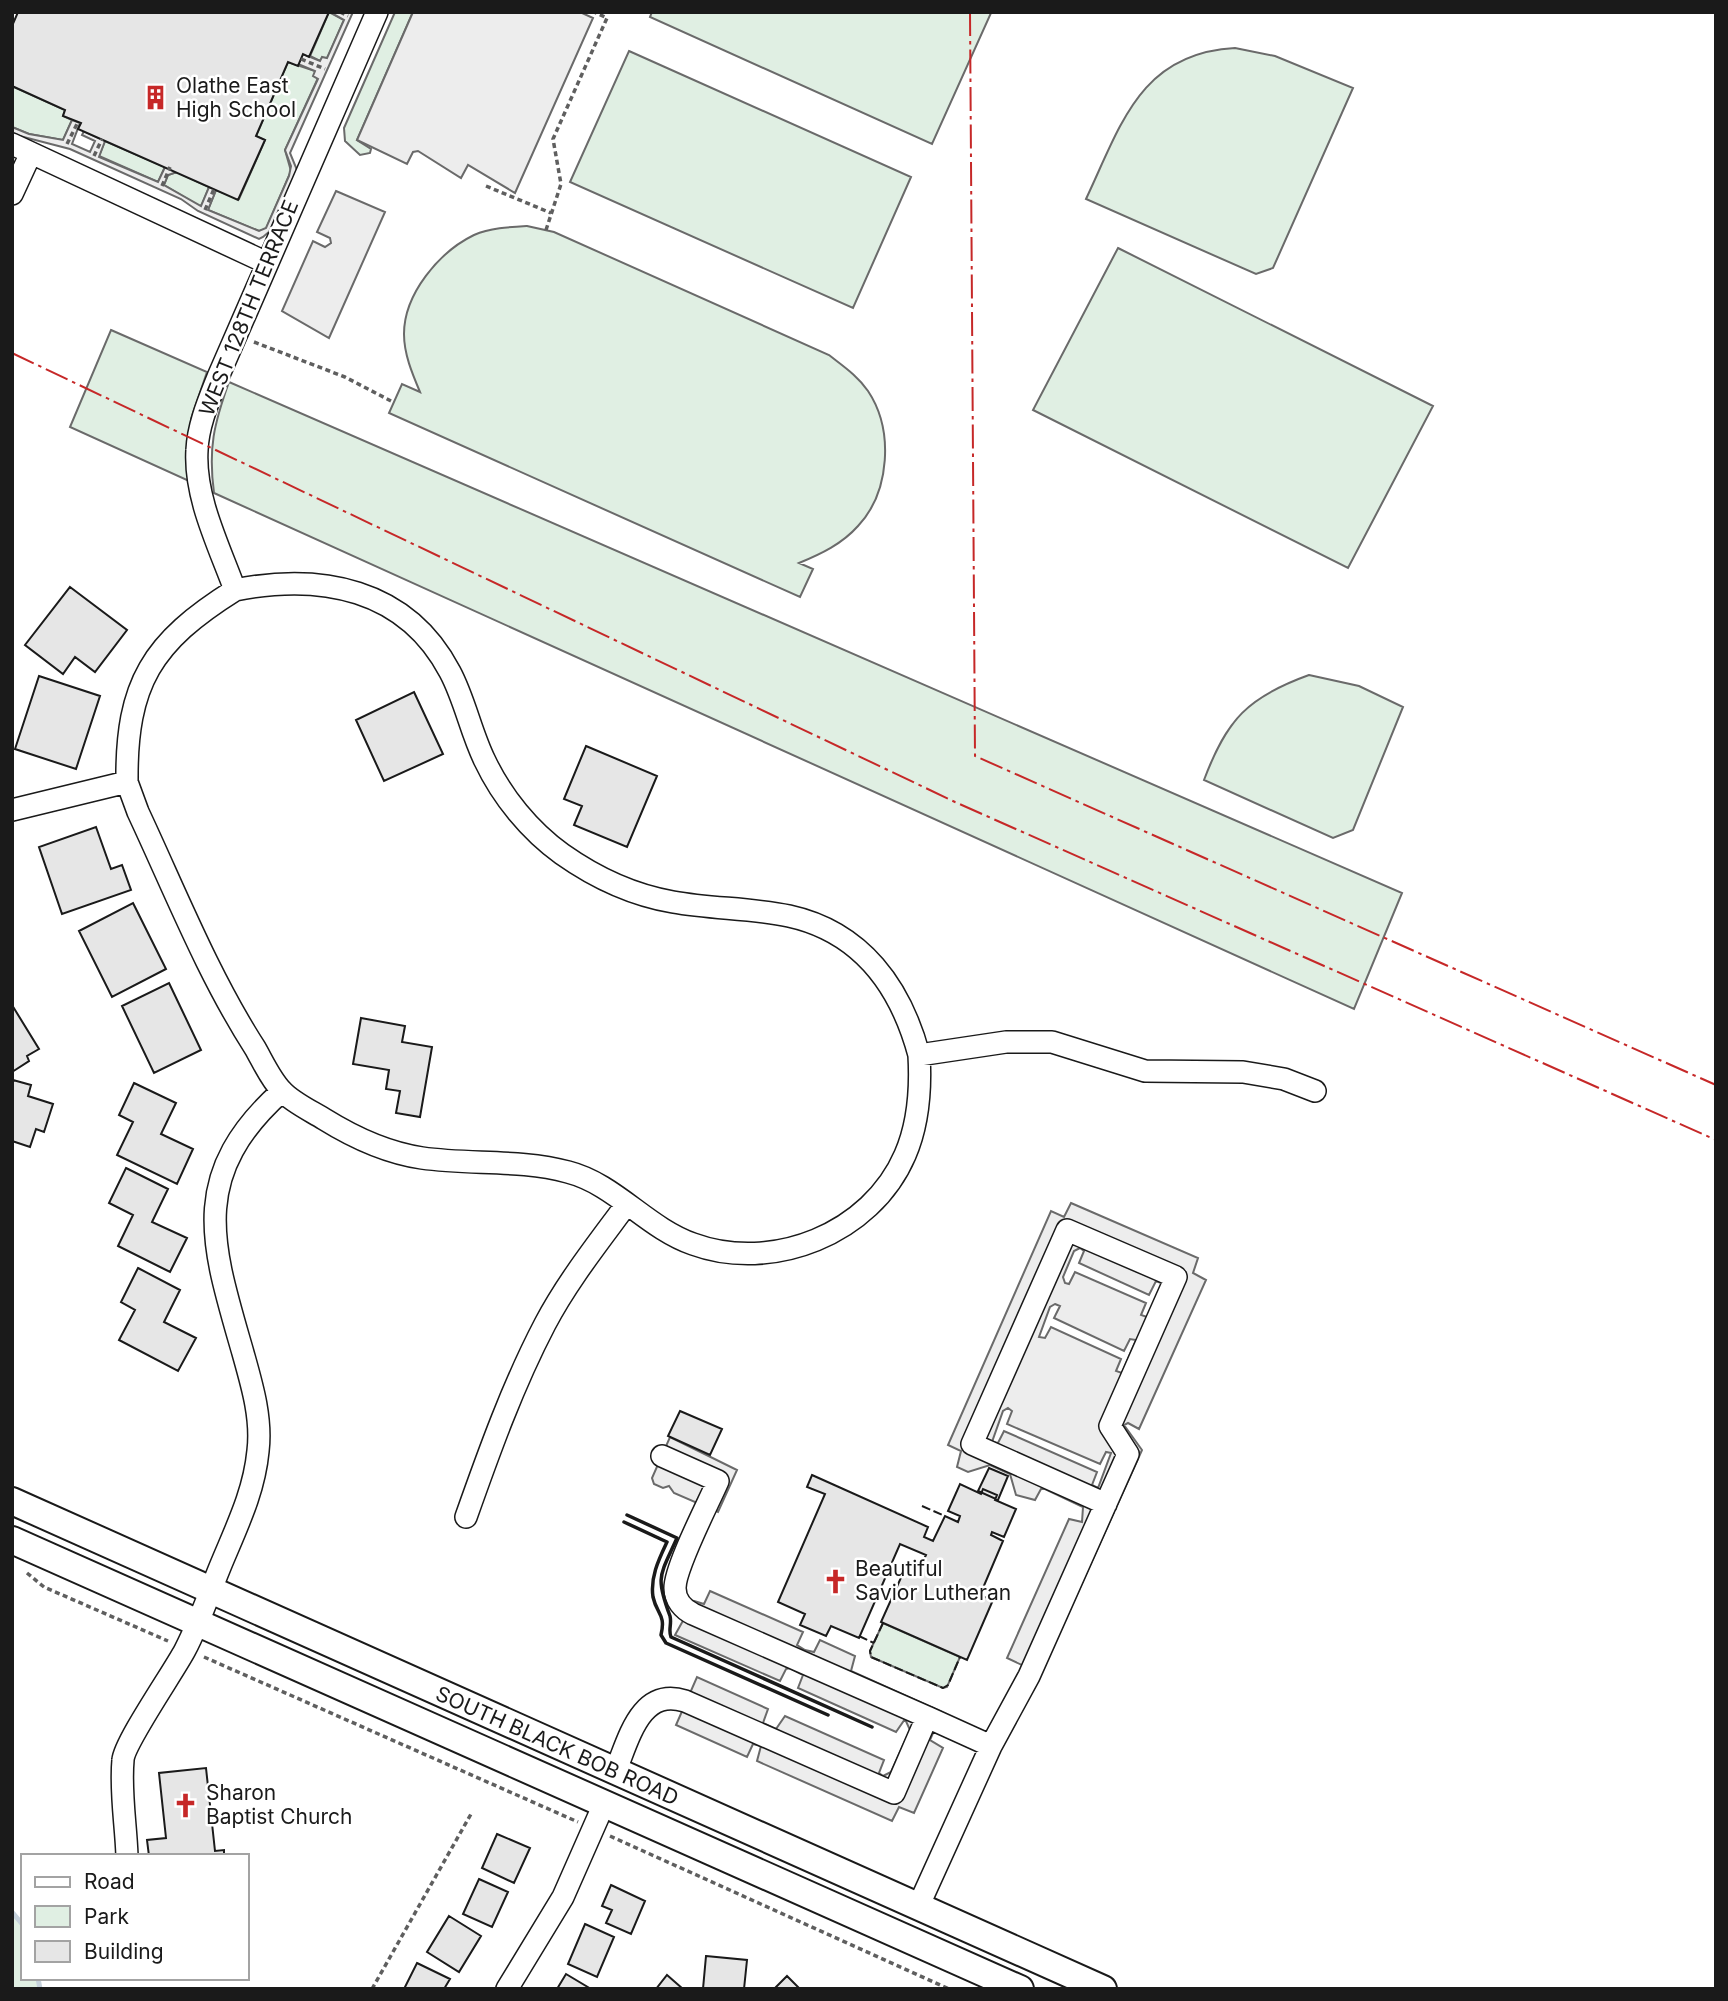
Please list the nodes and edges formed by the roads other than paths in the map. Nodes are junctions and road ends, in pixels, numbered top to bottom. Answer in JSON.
{"nodes":[{"id":1,"x":377,"y":12,"type":"edge"},
{"id":2,"x":22,"y":149,"type":"edge"},
{"id":3,"x":12,"y":194,"type":"edge"},
{"id":4,"x":267,"y":263,"type":"junction"},
{"id":5,"x":235,"y":590,"type":"junction"},
{"id":6,"x":127,"y":782,"type":"junction"},
{"id":7,"x":12,"y":810,"type":"edge"},
{"id":8,"x":919,"y":1055,"type":"junction"},
{"id":9,"x":282,"y":1091,"type":"junction"},
{"id":10,"x":1315,"y":1091,"type":"dead end"},
{"id":11,"x":626,"y":1205,"type":"junction"},
{"id":12,"x":662,"y":1456,"type":"dead end"},
{"id":13,"x":14,"y":1502,"type":"edge"},
{"id":14,"x":1106,"y":1504,"type":"junction"},
{"id":15,"x":466,"y":1517,"type":"dead end"},
{"id":16,"x":12,"y":1540,"type":"edge"},
{"id":17,"x":211,"y":1589,"type":"junction"},
{"id":18,"x":197,"y":1622,"type":"junction"},
{"id":19,"x":927,"y":1717,"type":"junction"},
{"id":20,"x":991,"y":1746,"type":"junction"},
{"id":21,"x":615,"y":1772,"type":"junction"},
{"id":22,"x":604,"y":1804,"type":"junction"},
{"id":23,"x":127,"y":1854,"type":"edge"},
{"id":24,"x":918,"y":1907,"type":"junction"},
{"id":25,"x":507,"y":1989,"type":"edge"},
{"id":26,"x":1020,"y":1989,"type":"edge"},
{"id":27,"x":1103,"y":1989,"type":"edge"}],
"edges":[{"from":1,"to":4,"type":"street","name":"WEST 128TH TERRACE"},
{"from":2,"to":3,"type":"street"},
{"from":2,"to":4,"type":"street"},
{"from":4,"to":5,"type":"street","name":"WEST 128TH TERRACE"},
{"from":5,"to":6,"type":"street"},
{"from":5,"to":8,"type":"street"},
{"from":6,"to":7,"type":"street"},
{"from":6,"to":9,"type":"street"},
{"from":8,"to":10,"type":"street"},
{"from":8,"to":11,"type":"street"},
{"from":9,"to":11,"type":"street"},
{"from":9,"to":17,"type":"street"},
{"from":11,"to":15,"type":"street"},
{"from":12,"to":19,"type":"street"},
{"from":13,"to":17,"type":"main road","name":"SOUTH BLACK BOB ROAD"},
{"from":14,"to":14,"type":"street"},
{"from":14,"to":20,"type":"street"},
{"from":16,"to":18,"type":"main road","name":"SOUTH BLACK BOB ROAD"},
{"from":17,"to":18,"type":"street"},
{"from":17,"to":21,"type":"main road","name":"SOUTH BLACK BOB ROAD"},
{"from":18,"to":22,"type":"main road","name":"SOUTH BLACK BOB ROAD"},
{"from":18,"to":23,"type":"street"},
{"from":19,"to":20,"type":"street"},
{"from":19,"to":21,"type":"street"},
{"from":20,"to":24,"type":"street"},
{"from":21,"to":24,"type":"main road","name":"SOUTH BLACK BOB ROAD"},
{"from":22,"to":25,"type":"street"},
{"from":22,"to":26,"type":"main road","name":"SOUTH BLACK BOB ROAD"},
{"from":24,"to":27,"type":"main road","name":"SOUTH BLACK BOB ROAD"}]}
